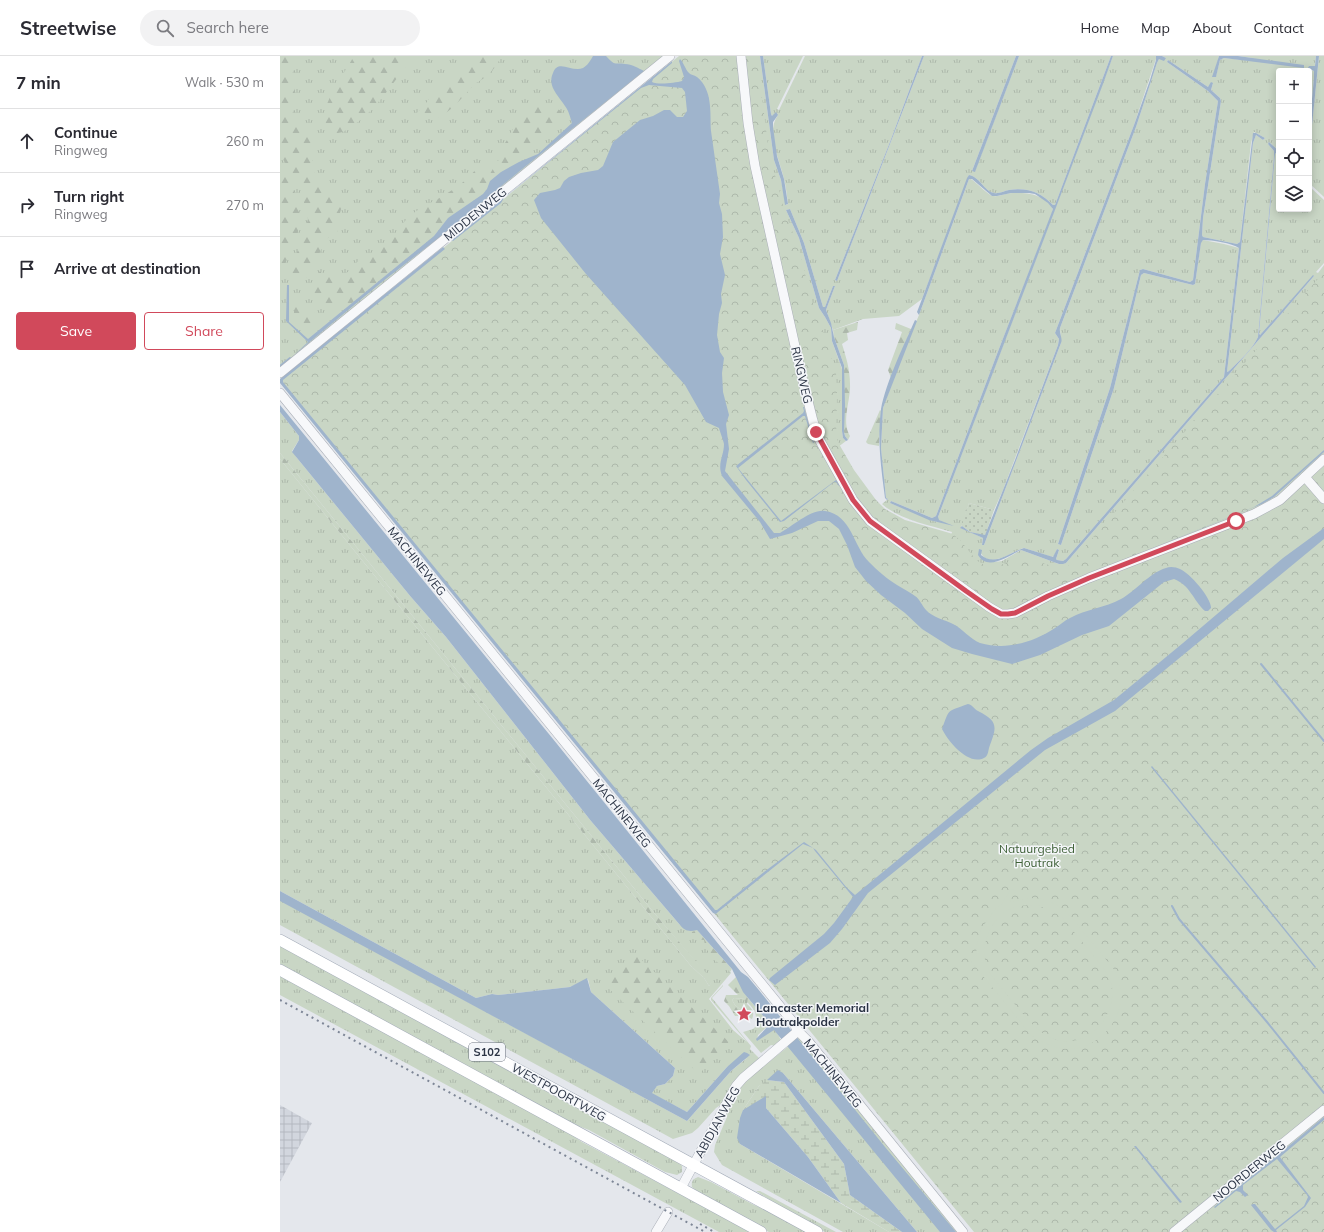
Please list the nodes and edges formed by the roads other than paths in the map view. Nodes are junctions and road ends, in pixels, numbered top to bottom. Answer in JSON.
{"nodes":[{"id":1,"x":670,"y":56,"type":"edge"},
{"id":2,"x":741,"y":56,"type":"edge"},
{"id":3,"x":280,"y":373,"type":"edge"},
{"id":4,"x":280,"y":393,"type":"edge"},
{"id":5,"x":1324,"y":459,"type":"edge"},
{"id":6,"x":1305,"y":477,"type":"junction"},
{"id":7,"x":1324,"y":499,"type":"edge"},
{"id":8,"x":280,"y":940,"type":"edge"},
{"id":9,"x":280,"y":970,"type":"edge"},
{"id":10,"x":796,"y":1033,"type":"junction"},
{"id":11,"x":1324,"y":1110,"type":"edge"},
{"id":12,"x":693,"y":1165,"type":"junction"},
{"id":13,"x":681,"y":1188,"type":"junction"},
{"id":14,"x":668,"y":1212,"type":"dead end"},
{"id":15,"x":656,"y":1232,"type":"edge"},
{"id":16,"x":761,"y":1232,"type":"edge"},
{"id":17,"x":817,"y":1232,"type":"edge"},
{"id":18,"x":963,"y":1232,"type":"edge"},
{"id":19,"x":1174,"y":1232,"type":"edge"}],
"edges":[{"from":1,"to":3,"type":"street","name":"MIDDENWEG"},
{"from":2,"to":6,"type":"street","name":"RINGWEG"},
{"from":4,"to":10,"type":"street","name":"MACHINEWEG"},
{"from":5,"to":6,"type":"street","name":"RINGWEG"},
{"from":6,"to":7,"type":"street"},
{"from":8,"to":12,"type":"main road","name":"WESTPOORTWEG","number":"S102"},
{"from":9,"to":13,"type":"main road","number":"S102"},
{"from":10,"to":12,"type":"street","name":"ABIDJANWEG"},
{"from":10,"to":18,"type":"street","name":"MACHINEWEG"},
{"from":11,"to":19,"type":"street","name":"NOORDERWEG"},
{"from":12,"to":13,"type":"street","name":"ABIDJANWEG"},
{"from":12,"to":17,"type":"main road","name":"WESTPOORTWEG","number":"S102"},
{"from":13,"to":16,"type":"main road","number":"S102"},
{"from":14,"to":15,"type":"street"}]}
